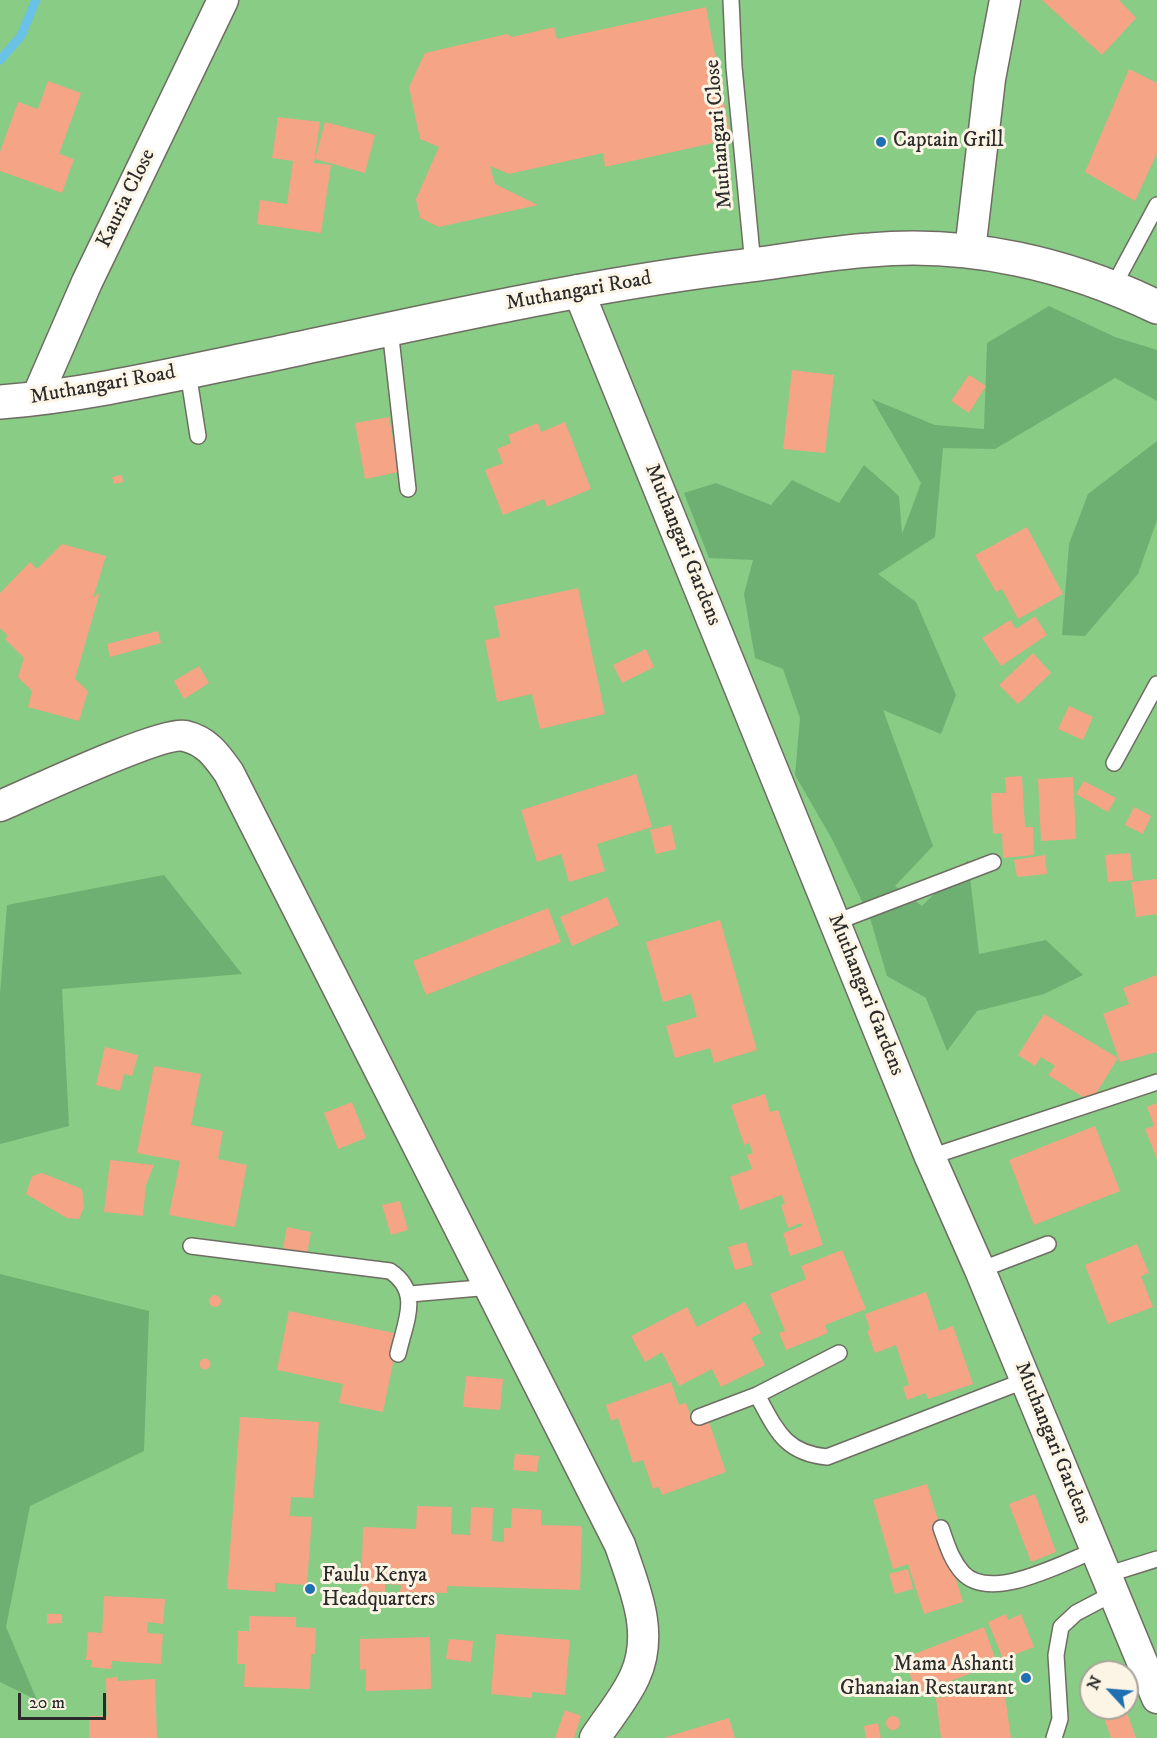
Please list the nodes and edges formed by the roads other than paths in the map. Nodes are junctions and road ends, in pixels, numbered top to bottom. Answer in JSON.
{"nodes":[{"id":1,"x":222,"y":0,"type":"edge"},
{"id":2,"x":731,"y":0,"type":"edge"},
{"id":3,"x":1005,"y":0,"type":"edge"},
{"id":4,"x":1157,"y":205,"type":"edge"},
{"id":5,"x":970,"y":251,"type":"junction"},
{"id":6,"x":753,"y":265,"type":"junction"},
{"id":7,"x":1113,"y":287,"type":"junction"},
{"id":8,"x":578,"y":290,"type":"junction"},
{"id":9,"x":1157,"y":308,"type":"edge"},
{"id":10,"x":390,"y":329,"type":"junction"},
{"id":11,"x":188,"y":372,"type":"junction"},
{"id":12,"x":36,"y":399,"type":"junction"},
{"id":13,"x":0,"y":402,"type":"edge"},
{"id":14,"x":198,"y":436,"type":"dead end"},
{"id":15,"x":408,"y":489,"type":"dead end"},
{"id":16,"x":1157,"y":684,"type":"edge"},
{"id":17,"x":1114,"y":763,"type":"dead end"},
{"id":18,"x":0,"y":806,"type":"edge"},
{"id":19,"x":993,"y":862,"type":"dead end"},
{"id":20,"x":836,"y":922,"type":"junction"},
{"id":21,"x":1157,"y":1082,"type":"edge"},
{"id":22,"x":930,"y":1156,"type":"junction"},
{"id":23,"x":1048,"y":1244,"type":"dead end"},
{"id":24,"x":191,"y":1246,"type":"dead end"},
{"id":25,"x":980,"y":1270,"type":"junction"},
{"id":26,"x":491,"y":1287,"type":"junction"},
{"id":27,"x":410,"y":1294,"type":"junction"},
{"id":28,"x":838,"y":1353,"type":"dead end"},
{"id":29,"x":398,"y":1354,"type":"dead end"},
{"id":30,"x":1026,"y":1380,"type":"junction"},
{"id":31,"x":758,"y":1395,"type":"junction"},
{"id":32,"x":699,"y":1417,"type":"dead end"},
{"id":33,"x":941,"y":1527,"type":"dead end"},
{"id":34,"x":1157,"y":1558,"type":"edge"},
{"id":35,"x":1106,"y":1573,"type":"junction"},
{"id":36,"x":1157,"y":1698,"type":"edge"},
{"id":37,"x":595,"y":1738,"type":"edge"},
{"id":38,"x":1054,"y":1738,"type":"edge"}],
"edges":[{"from":1,"to":12,"type":"street","name":"Kauria Close"},
{"from":2,"to":6,"type":"lane","name":"Muthangari Close"},
{"from":3,"to":5,"type":"street"},
{"from":4,"to":7,"type":"lane"},
{"from":5,"to":6,"type":"street","name":"Muthangari Road"},
{"from":5,"to":7,"type":"street","name":"Muthangari Road"},
{"from":6,"to":8,"type":"street","name":"Muthangari Road"},
{"from":7,"to":9,"type":"street","name":"Muthangari Road"},
{"from":8,"to":10,"type":"street","name":"Muthangari Road"},
{"from":8,"to":20,"type":"street","name":"Muthangari Gardens"},
{"from":10,"to":11,"type":"street","name":"Muthangari Road"},
{"from":10,"to":15,"type":"lane"},
{"from":11,"to":12,"type":"street","name":"Muthangari Road"},
{"from":11,"to":14,"type":"lane"},
{"from":12,"to":13,"type":"street","name":"Muthangari Road"},
{"from":16,"to":17,"type":"lane"},
{"from":18,"to":26,"type":"street"},
{"from":19,"to":20,"type":"lane"},
{"from":20,"to":22,"type":"street","name":"Muthangari Gardens"},
{"from":21,"to":22,"type":"lane"},
{"from":22,"to":25,"type":"street","name":"Muthangari Gardens"},
{"from":23,"to":25,"type":"lane"},
{"from":24,"to":27,"type":"lane"},
{"from":25,"to":30,"type":"street","name":"Muthangari Gardens"},
{"from":26,"to":27,"type":"lane"},
{"from":26,"to":37,"type":"street"},
{"from":27,"to":29,"type":"lane"},
{"from":28,"to":31,"type":"lane"},
{"from":30,"to":31,"type":"lane"},
{"from":30,"to":35,"type":"street","name":"Muthangari Gardens"},
{"from":31,"to":32,"type":"lane"},
{"from":33,"to":35,"type":"lane"},
{"from":34,"to":35,"type":"lane"},
{"from":35,"to":36,"type":"street","name":"Muthangari Gardens"},
{"from":35,"to":38,"type":"lane"}]}
